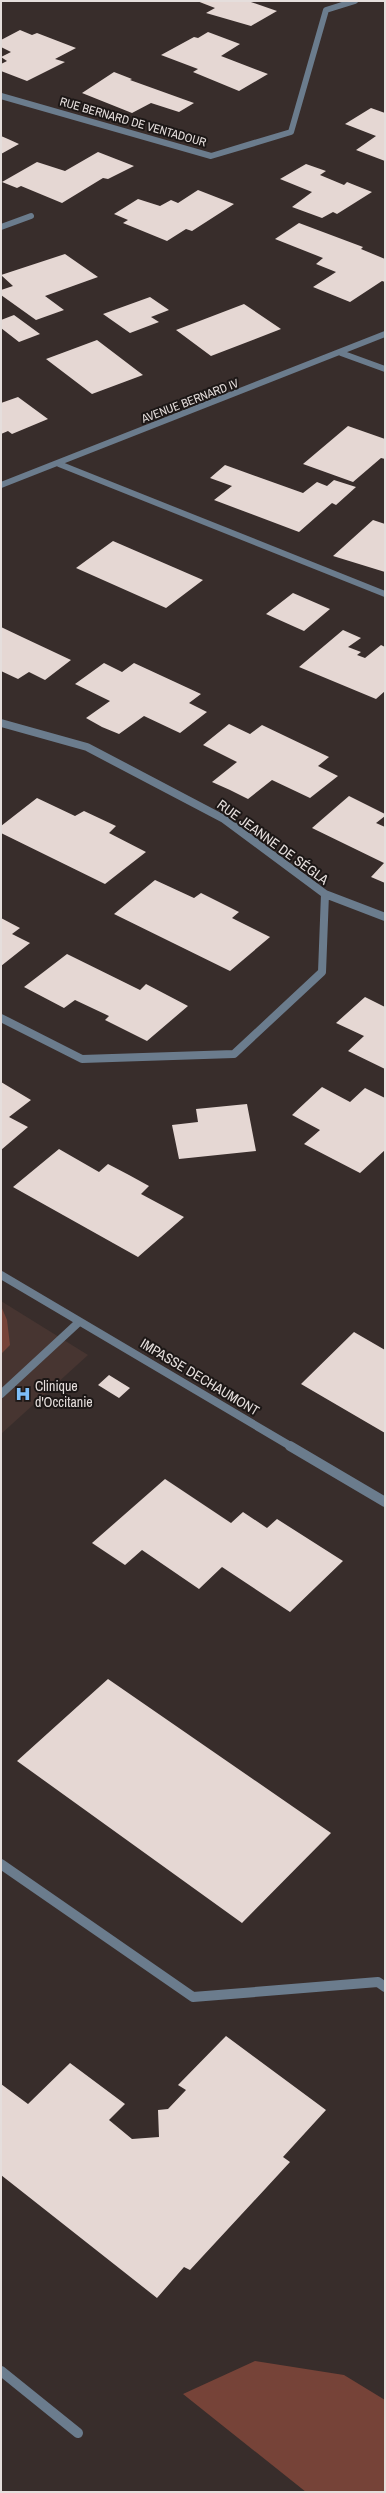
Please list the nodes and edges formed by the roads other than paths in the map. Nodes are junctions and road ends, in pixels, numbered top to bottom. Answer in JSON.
{"nodes":[{"id":1,"x":356,"y":1,"type":"edge"},
{"id":2,"x":1,"y":96,"type":"edge"},
{"id":3,"x":31,"y":216,"type":"dead end"},
{"id":4,"x":1,"y":227,"type":"edge"},
{"id":5,"x":385,"y":334,"type":"edge"},
{"id":6,"x":341,"y":353,"type":"junction"},
{"id":7,"x":385,"y":369,"type":"edge"},
{"id":8,"x":60,"y":464,"type":"junction"},
{"id":9,"x":1,"y":485,"type":"edge"},
{"id":10,"x":385,"y":594,"type":"edge"},
{"id":11,"x":1,"y":723,"type":"edge"},
{"id":12,"x":325,"y":894,"type":"junction"},
{"id":13,"x":385,"y":917,"type":"edge"},
{"id":14,"x":1,"y":1018,"type":"edge"},
{"id":15,"x":1,"y":1275,"type":"edge"},
{"id":16,"x":79,"y":1322,"type":"junction"},
{"id":17,"x":1,"y":1394,"type":"edge"},
{"id":18,"x":385,"y":1502,"type":"edge"},
{"id":19,"x":1,"y":1864,"type":"edge"},
{"id":20,"x":385,"y":1987,"type":"edge"},
{"id":21,"x":1,"y":2370,"type":"edge"},
{"id":22,"x":78,"y":2433,"type":"dead end"}],
"edges":[{"from":1,"to":2,"type":"street","name":"RUE BERNARD DE VENTADOUR"},
{"from":3,"to":4,"type":"street"},
{"from":5,"to":6,"type":"street","name":"AVENUE BERNARD IV"},
{"from":6,"to":7,"type":"street"},
{"from":6,"to":8,"type":"street","name":"AVENUE BERNARD IV"},
{"from":8,"to":9,"type":"street","name":"AVENUE BERNARD IV"},
{"from":8,"to":10,"type":"street"},
{"from":11,"to":12,"type":"street","name":"RUE JEANNE DE SÉGLA"},
{"from":12,"to":13,"type":"street"},
{"from":12,"to":14,"type":"street","name":"RUE JEANNE DE SÉGLA"},
{"from":15,"to":16,"type":"street","name":"IMPASSE DECHAUMONT"},
{"from":16,"to":17,"type":"street"},
{"from":16,"to":18,"type":"street","name":"IMPASSE DECHAUMONT"},
{"from":19,"to":20,"type":"street"},
{"from":21,"to":22,"type":"street"}]}
